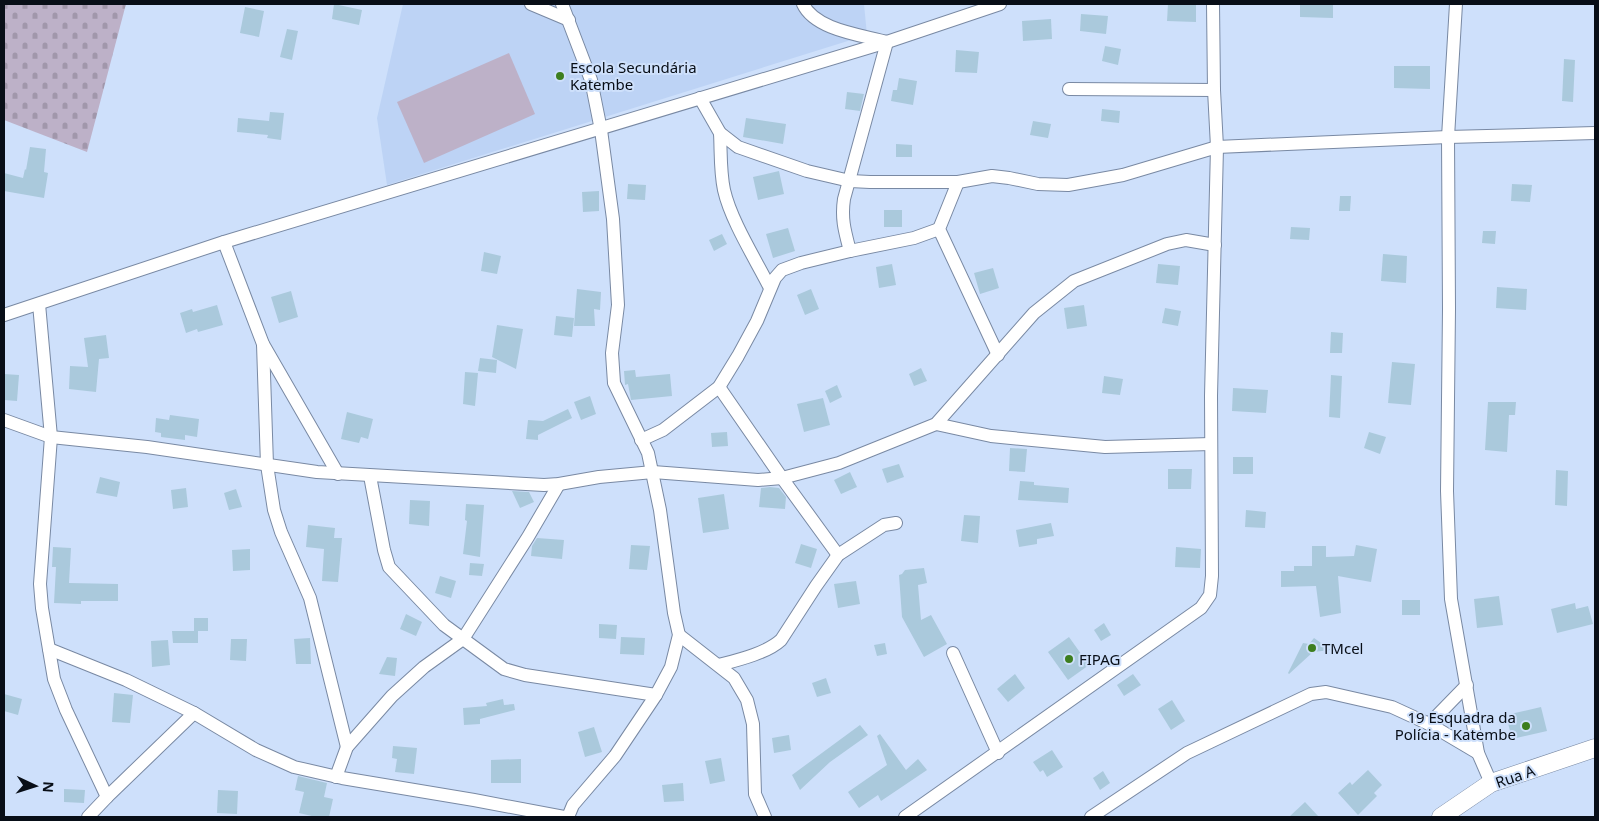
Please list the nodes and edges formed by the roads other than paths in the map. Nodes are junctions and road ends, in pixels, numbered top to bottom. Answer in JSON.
{"nodes":[{"id":1,"x":531,"y":4,"type":"edge"},
{"id":2,"x":562,"y":4,"type":"edge"},
{"id":3,"x":803,"y":4,"type":"edge"},
{"id":4,"x":1000,"y":4,"type":"edge"},
{"id":5,"x":1213,"y":4,"type":"edge"},
{"id":6,"x":1456,"y":4,"type":"edge"},
{"id":7,"x":569,"y":20,"type":"junction"},
{"id":8,"x":887,"y":42,"type":"junction"},
{"id":9,"x":1069,"y":89,"type":"dead end"},
{"id":10,"x":1214,"y":90,"type":"junction"},
{"id":11,"x":700,"y":98,"type":"junction"},
{"id":12,"x":601,"y":130,"type":"junction"},
{"id":13,"x":720,"y":132,"type":"junction"},
{"id":14,"x":1595,"y":133,"type":"edge"},
{"id":15,"x":1448,"y":137,"type":"junction"},
{"id":16,"x":1217,"y":147,"type":"junction"},
{"id":17,"x":850,"y":181,"type":"junction"},
{"id":18,"x":958,"y":182,"type":"junction"},
{"id":19,"x":939,"y":229,"type":"junction"},
{"id":20,"x":224,"y":242,"type":"junction"},
{"id":21,"x":1215,"y":245,"type":"junction"},
{"id":22,"x":850,"y":251,"type":"junction"},
{"id":23,"x":770,"y":288,"type":"junction"},
{"id":24,"x":39,"y":304,"type":"junction"},
{"id":25,"x":4,"y":315,"type":"edge"},
{"id":26,"x":263,"y":344,"type":"junction"},
{"id":27,"x":998,"y":355,"type":"junction"},
{"id":28,"x":719,"y":386,"type":"junction"},
{"id":29,"x":4,"y":420,"type":"edge"},
{"id":30,"x":936,"y":424,"type":"junction"},
{"id":31,"x":51,"y":437,"type":"junction"},
{"id":32,"x":641,"y":440,"type":"junction"},
{"id":33,"x":1211,"y":444,"type":"junction"},
{"id":34,"x":267,"y":465,"type":"junction"},
{"id":35,"x":653,"y":472,"type":"junction"},
{"id":36,"x":338,"y":474,"type":"junction"},
{"id":37,"x":370,"y":476,"type":"junction"},
{"id":38,"x":782,"y":478,"type":"junction"},
{"id":39,"x":559,"y":484,"type":"junction"},
{"id":40,"x":896,"y":523,"type":"dead end"},
{"id":41,"x":838,"y":555,"type":"junction"},
{"id":42,"x":679,"y":635,"type":"junction"},
{"id":43,"x":462,"y":639,"type":"junction"},
{"id":44,"x":49,"y":649,"type":"junction"},
{"id":45,"x":953,"y":653,"type":"dead end"},
{"id":46,"x":719,"y":665,"type":"junction"},
{"id":47,"x":1467,"y":685,"type":"junction"},
{"id":48,"x":656,"y":695,"type":"junction"},
{"id":49,"x":194,"y":713,"type":"junction"},
{"id":50,"x":1429,"y":724,"type":"junction"},
{"id":51,"x":347,"y":747,"type":"junction"},
{"id":52,"x":1595,"y":748,"type":"edge"},
{"id":53,"x":998,"y":753,"type":"junction"},
{"id":54,"x":1478,"y":753,"type":"junction"},
{"id":55,"x":336,"y":777,"type":"junction"},
{"id":56,"x":1491,"y":783,"type":"junction"},
{"id":57,"x":107,"y":797,"type":"junction"},
{"id":58,"x":88,"y":817,"type":"edge"},
{"id":59,"x":564,"y":817,"type":"edge"},
{"id":60,"x":568,"y":817,"type":"edge"},
{"id":61,"x":765,"y":817,"type":"edge"},
{"id":62,"x":905,"y":817,"type":"edge"},
{"id":63,"x":1091,"y":817,"type":"edge"},
{"id":64,"x":1441,"y":817,"type":"edge"}],
"edges":[{"from":1,"to":7,"type":"street"},
{"from":2,"to":7,"type":"street"},
{"from":3,"to":8,"type":"street"},
{"from":4,"to":8,"type":"street"},
{"from":5,"to":10,"type":"street"},
{"from":6,"to":15,"type":"street"},
{"from":7,"to":12,"type":"street"},
{"from":8,"to":11,"type":"street"},
{"from":8,"to":17,"type":"street"},
{"from":9,"to":10,"type":"street"},
{"from":10,"to":16,"type":"street"},
{"from":11,"to":12,"type":"street"},
{"from":11,"to":13,"type":"street"},
{"from":12,"to":20,"type":"street"},
{"from":12,"to":32,"type":"street"},
{"from":13,"to":17,"type":"street"},
{"from":13,"to":23,"type":"street"},
{"from":14,"to":15,"type":"street"},
{"from":15,"to":16,"type":"street"},
{"from":15,"to":47,"type":"street"},
{"from":16,"to":18,"type":"street"},
{"from":16,"to":21,"type":"street"},
{"from":17,"to":18,"type":"street"},
{"from":17,"to":22,"type":"street"},
{"from":18,"to":19,"type":"street"},
{"from":19,"to":22,"type":"street"},
{"from":19,"to":27,"type":"street"},
{"from":20,"to":24,"type":"street"},
{"from":20,"to":26,"type":"street"},
{"from":21,"to":27,"type":"street"},
{"from":21,"to":33,"type":"street"},
{"from":22,"to":23,"type":"street"},
{"from":23,"to":28,"type":"street"},
{"from":24,"to":25,"type":"street"},
{"from":24,"to":31,"type":"street"},
{"from":26,"to":34,"type":"street"},
{"from":26,"to":36,"type":"street"},
{"from":27,"to":30,"type":"street"},
{"from":28,"to":32,"type":"street"},
{"from":28,"to":38,"type":"street"},
{"from":29,"to":31,"type":"street"},
{"from":30,"to":33,"type":"street"},
{"from":30,"to":38,"type":"street"},
{"from":31,"to":34,"type":"street"},
{"from":31,"to":44,"type":"street"},
{"from":32,"to":35,"type":"street"},
{"from":33,"to":53,"type":"street"},
{"from":34,"to":36,"type":"street"},
{"from":34,"to":51,"type":"street"},
{"from":35,"to":38,"type":"street"},
{"from":35,"to":39,"type":"street"},
{"from":35,"to":42,"type":"street"},
{"from":36,"to":37,"type":"street"},
{"from":37,"to":39,"type":"street"},
{"from":37,"to":43,"type":"street"},
{"from":38,"to":41,"type":"street"},
{"from":39,"to":43,"type":"street"},
{"from":40,"to":41,"type":"street"},
{"from":41,"to":46,"type":"street"},
{"from":42,"to":46,"type":"street"},
{"from":42,"to":48,"type":"street"},
{"from":43,"to":48,"type":"street"},
{"from":43,"to":51,"type":"street"},
{"from":44,"to":49,"type":"street"},
{"from":44,"to":57,"type":"street"},
{"from":45,"to":53,"type":"street"},
{"from":46,"to":61,"type":"street"},
{"from":47,"to":50,"type":"street"},
{"from":47,"to":54,"type":"street"},
{"from":48,"to":60,"type":"street"},
{"from":49,"to":55,"type":"street"},
{"from":49,"to":57,"type":"street"},
{"from":50,"to":54,"type":"street"},
{"from":50,"to":63,"type":"street"},
{"from":51,"to":55,"type":"street"},
{"from":52,"to":56,"type":"main road","name":"Rua A"},
{"from":53,"to":62,"type":"street"},
{"from":54,"to":56,"type":"street"},
{"from":55,"to":59,"type":"street"},
{"from":56,"to":64,"type":"main road","name":"Rua A"},
{"from":57,"to":58,"type":"street"}]}
